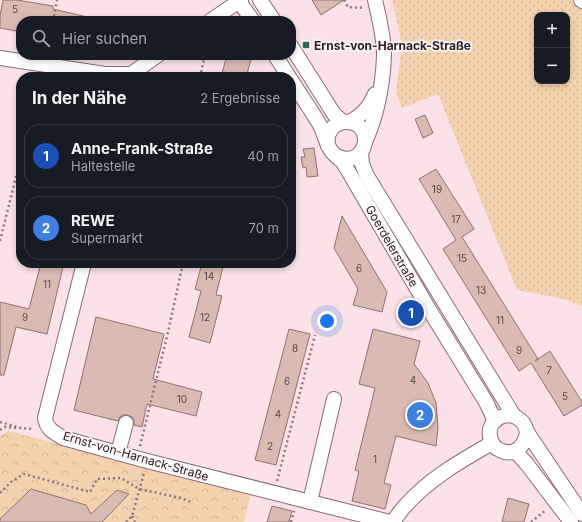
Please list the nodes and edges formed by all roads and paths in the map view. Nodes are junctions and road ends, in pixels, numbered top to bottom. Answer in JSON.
{"nodes":[{"id":1,"x":57,"y":0,"type":"edge"},
{"id":2,"x":239,"y":0,"type":"edge"},
{"id":3,"x":260,"y":0,"type":"edge"},
{"id":4,"x":344,"y":0,"type":"edge"},
{"id":5,"x":376,"y":3,"type":"edge"},
{"id":6,"x":54,"y":16,"type":"edge"},
{"id":7,"x":217,"y":16,"type":"edge"},
{"id":8,"x":250,"y":16,"type":"edge"},
{"id":9,"x":271,"y":16,"type":"edge"},
{"id":10,"x":296,"y":54,"type":"edge"},
{"id":11,"x":0,"y":58,"type":"edge"},
{"id":12,"x":149,"y":60,"type":"edge"},
{"id":13,"x":204,"y":60,"type":"edge"},
{"id":14,"x":278,"y":60,"type":"edge"},
{"id":15,"x":135,"y":68,"type":"edge"},
{"id":16,"x":91,"y":72,"type":"edge"},
{"id":17,"x":115,"y":72,"type":"edge"},
{"id":18,"x":201,"y":72,"type":"edge"},
{"id":19,"x":286,"y":72,"type":"edge"},
{"id":20,"x":382,"y":75,"type":"junction"},
{"id":21,"x":296,"y":88,"type":"edge"},
{"id":22,"x":347,"y":122,"type":"junction"},
{"id":23,"x":363,"y":147,"type":"junction"},
{"id":24,"x":332,"y":151,"type":"junction"},
{"id":25,"x":16,"y":177,"type":"edge"},
{"id":26,"x":0,"y":241,"type":"edge"},
{"id":27,"x":83,"y":268,"type":"edge"},
{"id":28,"x":182,"y":268,"type":"edge"},
{"id":29,"x":315,"y":335,"type":"dead end"},
{"id":30,"x":334,"y":400,"type":"dead end"},
{"id":31,"x":514,"y":416,"type":"junction"},
{"id":32,"x":494,"y":421,"type":"junction"},
{"id":33,"x":0,"y":422,"type":"edge"},
{"id":34,"x":126,"y":423,"type":"dead end"},
{"id":35,"x":21,"y":428,"type":"junction"},
{"id":36,"x":0,"y":430,"type":"edge"},
{"id":37,"x":51,"y":430,"type":"junction"},
{"id":38,"x":527,"y":432,"type":"junction"},
{"id":39,"x":492,"y":443,"type":"junction"},
{"id":40,"x":515,"y":451,"type":"junction"},
{"id":41,"x":118,"y":453,"type":"junction"},
{"id":42,"x":142,"y":460,"type":"junction"},
{"id":43,"x":139,"y":489,"type":"junction"},
{"id":44,"x":0,"y":493,"type":"edge"},
{"id":45,"x":274,"y":493,"type":"junction"},
{"id":46,"x":554,"y":501,"type":"junction"},
{"id":47,"x":310,"y":502,"type":"junction"},
{"id":48,"x":193,"y":503,"type":"dead end"},
{"id":49,"x":582,"y":514,"type":"edge"},
{"id":50,"x":132,"y":516,"type":"junction"},
{"id":51,"x":351,"y":517,"type":"edge"},
{"id":52,"x":126,"y":522,"type":"edge"},
{"id":53,"x":134,"y":522,"type":"edge"},
{"id":54,"x":391,"y":522,"type":"edge"},
{"id":55,"x":531,"y":522,"type":"edge"},
{"id":56,"x":571,"y":522,"type":"edge"}],
"edges":[{"from":1,"to":6,"type":"path"},
{"from":2,"to":7,"type":"street"},
{"from":2,"to":8,"type":"street"},
{"from":3,"to":9,"type":"street"},
{"from":4,"to":5,"type":"path"},
{"from":5,"to":20,"type":"street"},
{"from":10,"to":22,"type":"street","name":"Goerdelerstraße"},
{"from":11,"to":16,"type":"street"},
{"from":12,"to":15,"type":"street"},
{"from":13,"to":18,"type":"path"},
{"from":14,"to":19,"type":"street"},
{"from":15,"to":17,"type":"street"},
{"from":20,"to":22,"type":"street"},
{"from":20,"to":23,"type":"street"},
{"from":21,"to":24,"type":"street","name":"Goerdelerstraße"},
{"from":22,"to":23,"type":"street","name":"Goerdelerstraße"},
{"from":22,"to":24,"type":"street"},
{"from":23,"to":24,"type":"street"},
{"from":23,"to":31,"type":"street","name":"Goerdelerstraße"},
{"from":24,"to":32,"type":"street","name":"Goerdelerstraße"},
{"from":25,"to":26,"type":"path"},
{"from":27,"to":37,"type":"street","name":"Ernst-von-Harnack-Straße"},
{"from":28,"to":42,"type":"path"},
{"from":29,"to":45,"type":"path"},
{"from":30,"to":47,"type":"street"},
{"from":31,"to":32,"type":"street"},
{"from":31,"to":38,"type":"street","name":"Goerdelerstraße"},
{"from":32,"to":39,"type":"street"},
{"from":33,"to":35,"type":"path"},
{"from":34,"to":41,"type":"street"},
{"from":35,"to":36,"type":"path"},
{"from":35,"to":37,"type":"path"},
{"from":37,"to":41,"type":"street","name":"Ernst-von-Harnack-Straße"},
{"from":38,"to":40,"type":"street"},
{"from":38,"to":49,"type":"street","name":"Goerdelerstraße"},
{"from":39,"to":40,"type":"street"},
{"from":39,"to":54,"type":"street"},
{"from":40,"to":46,"type":"street"},
{"from":41,"to":42,"type":"street","name":"Ernst-von-Harnack-Straße"},
{"from":42,"to":43,"type":"path"},
{"from":42,"to":45,"type":"street","name":"Ernst-von-Harnack-Straße"},
{"from":43,"to":44,"type":"path"},
{"from":43,"to":48,"type":"path"},
{"from":43,"to":50,"type":"path"},
{"from":45,"to":47,"type":"street","name":"Ernst-von-Harnack-Straße"},
{"from":46,"to":55,"type":"path"},
{"from":46,"to":56,"type":"street"},
{"from":47,"to":51,"type":"street","name":"Ernst-von-Harnack-Straße"},
{"from":50,"to":52,"type":"path"},
{"from":50,"to":53,"type":"path"},
{"from":51,"to":54,"type":"street","name":"Ernst-von-Harnack-Straße"}]}
